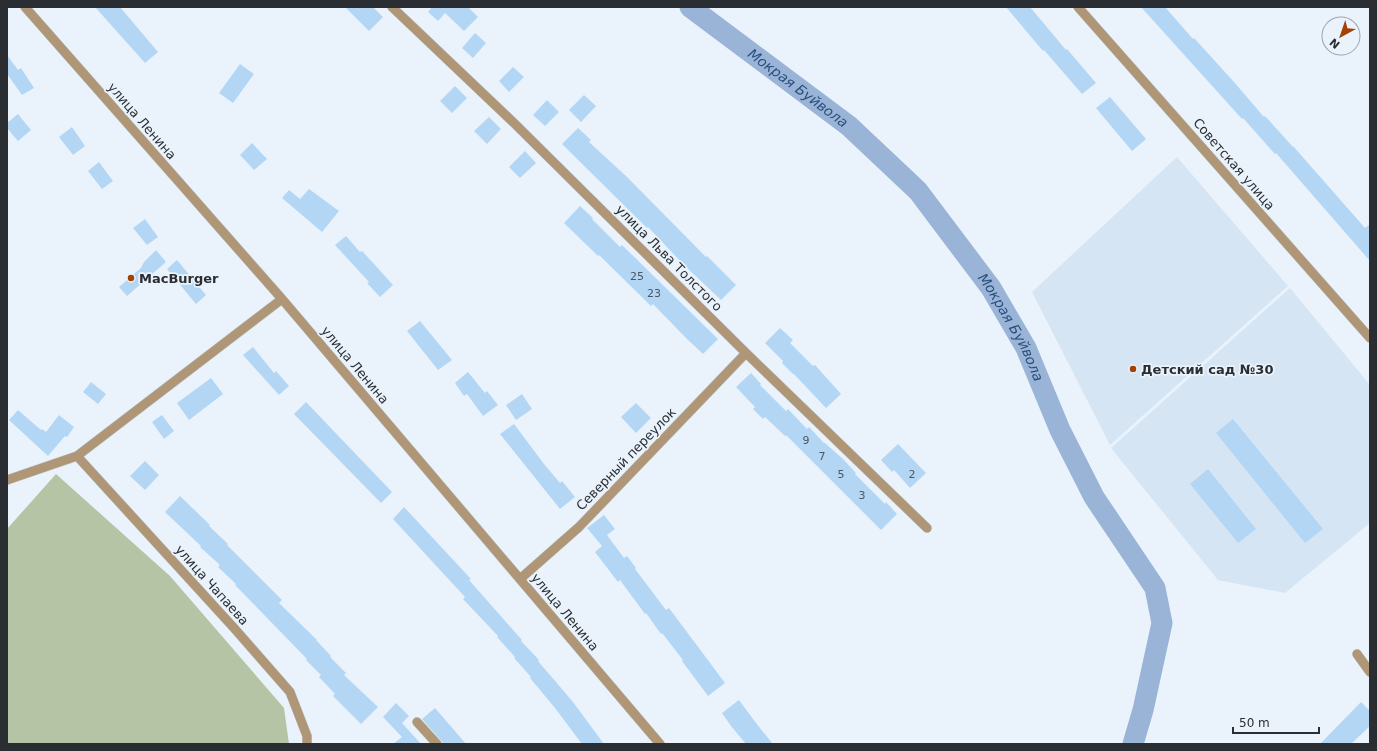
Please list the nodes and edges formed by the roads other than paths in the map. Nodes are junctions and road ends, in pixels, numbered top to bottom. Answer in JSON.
{"nodes":[{"id":1,"x":25,"y":7,"type":"edge"},
{"id":2,"x":392,"y":7,"type":"edge"},
{"id":3,"x":1078,"y":7,"type":"edge"},
{"id":4,"x":282,"y":299,"type":"junction"},
{"id":5,"x":1370,"y":338,"type":"edge"},
{"id":6,"x":746,"y":353,"type":"junction"},
{"id":7,"x":77,"y":456,"type":"junction"},
{"id":8,"x":7,"y":480,"type":"edge"},
{"id":9,"x":927,"y":528,"type":"dead end"},
{"id":10,"x":520,"y":579,"type":"junction"},
{"id":11,"x":1357,"y":654,"type":"dead end"},
{"id":12,"x":1370,"y":672,"type":"edge"},
{"id":13,"x":417,"y":722,"type":"dead end"},
{"id":14,"x":307,"y":744,"type":"edge"},
{"id":15,"x":436,"y":744,"type":"edge"},
{"id":16,"x":660,"y":744,"type":"edge"}],
"edges":[{"from":1,"to":4,"type":"street","name":"улица Ленина"},
{"from":2,"to":6,"type":"street","name":"улица Льва Толстого"},
{"from":3,"to":5,"type":"street","name":"Советская улица"},
{"from":4,"to":7,"type":"street"},
{"from":4,"to":10,"type":"street","name":"улица Ленина"},
{"from":6,"to":9,"type":"street","name":"улица Льва Толстого"},
{"from":6,"to":10,"type":"street","name":"Северный переулок"},
{"from":7,"to":8,"type":"street"},
{"from":7,"to":14,"type":"street","name":"улица Чапаева"},
{"from":10,"to":16,"type":"street","name":"улица Ленина"},
{"from":11,"to":12,"type":"street"},
{"from":13,"to":15,"type":"street"}]}
